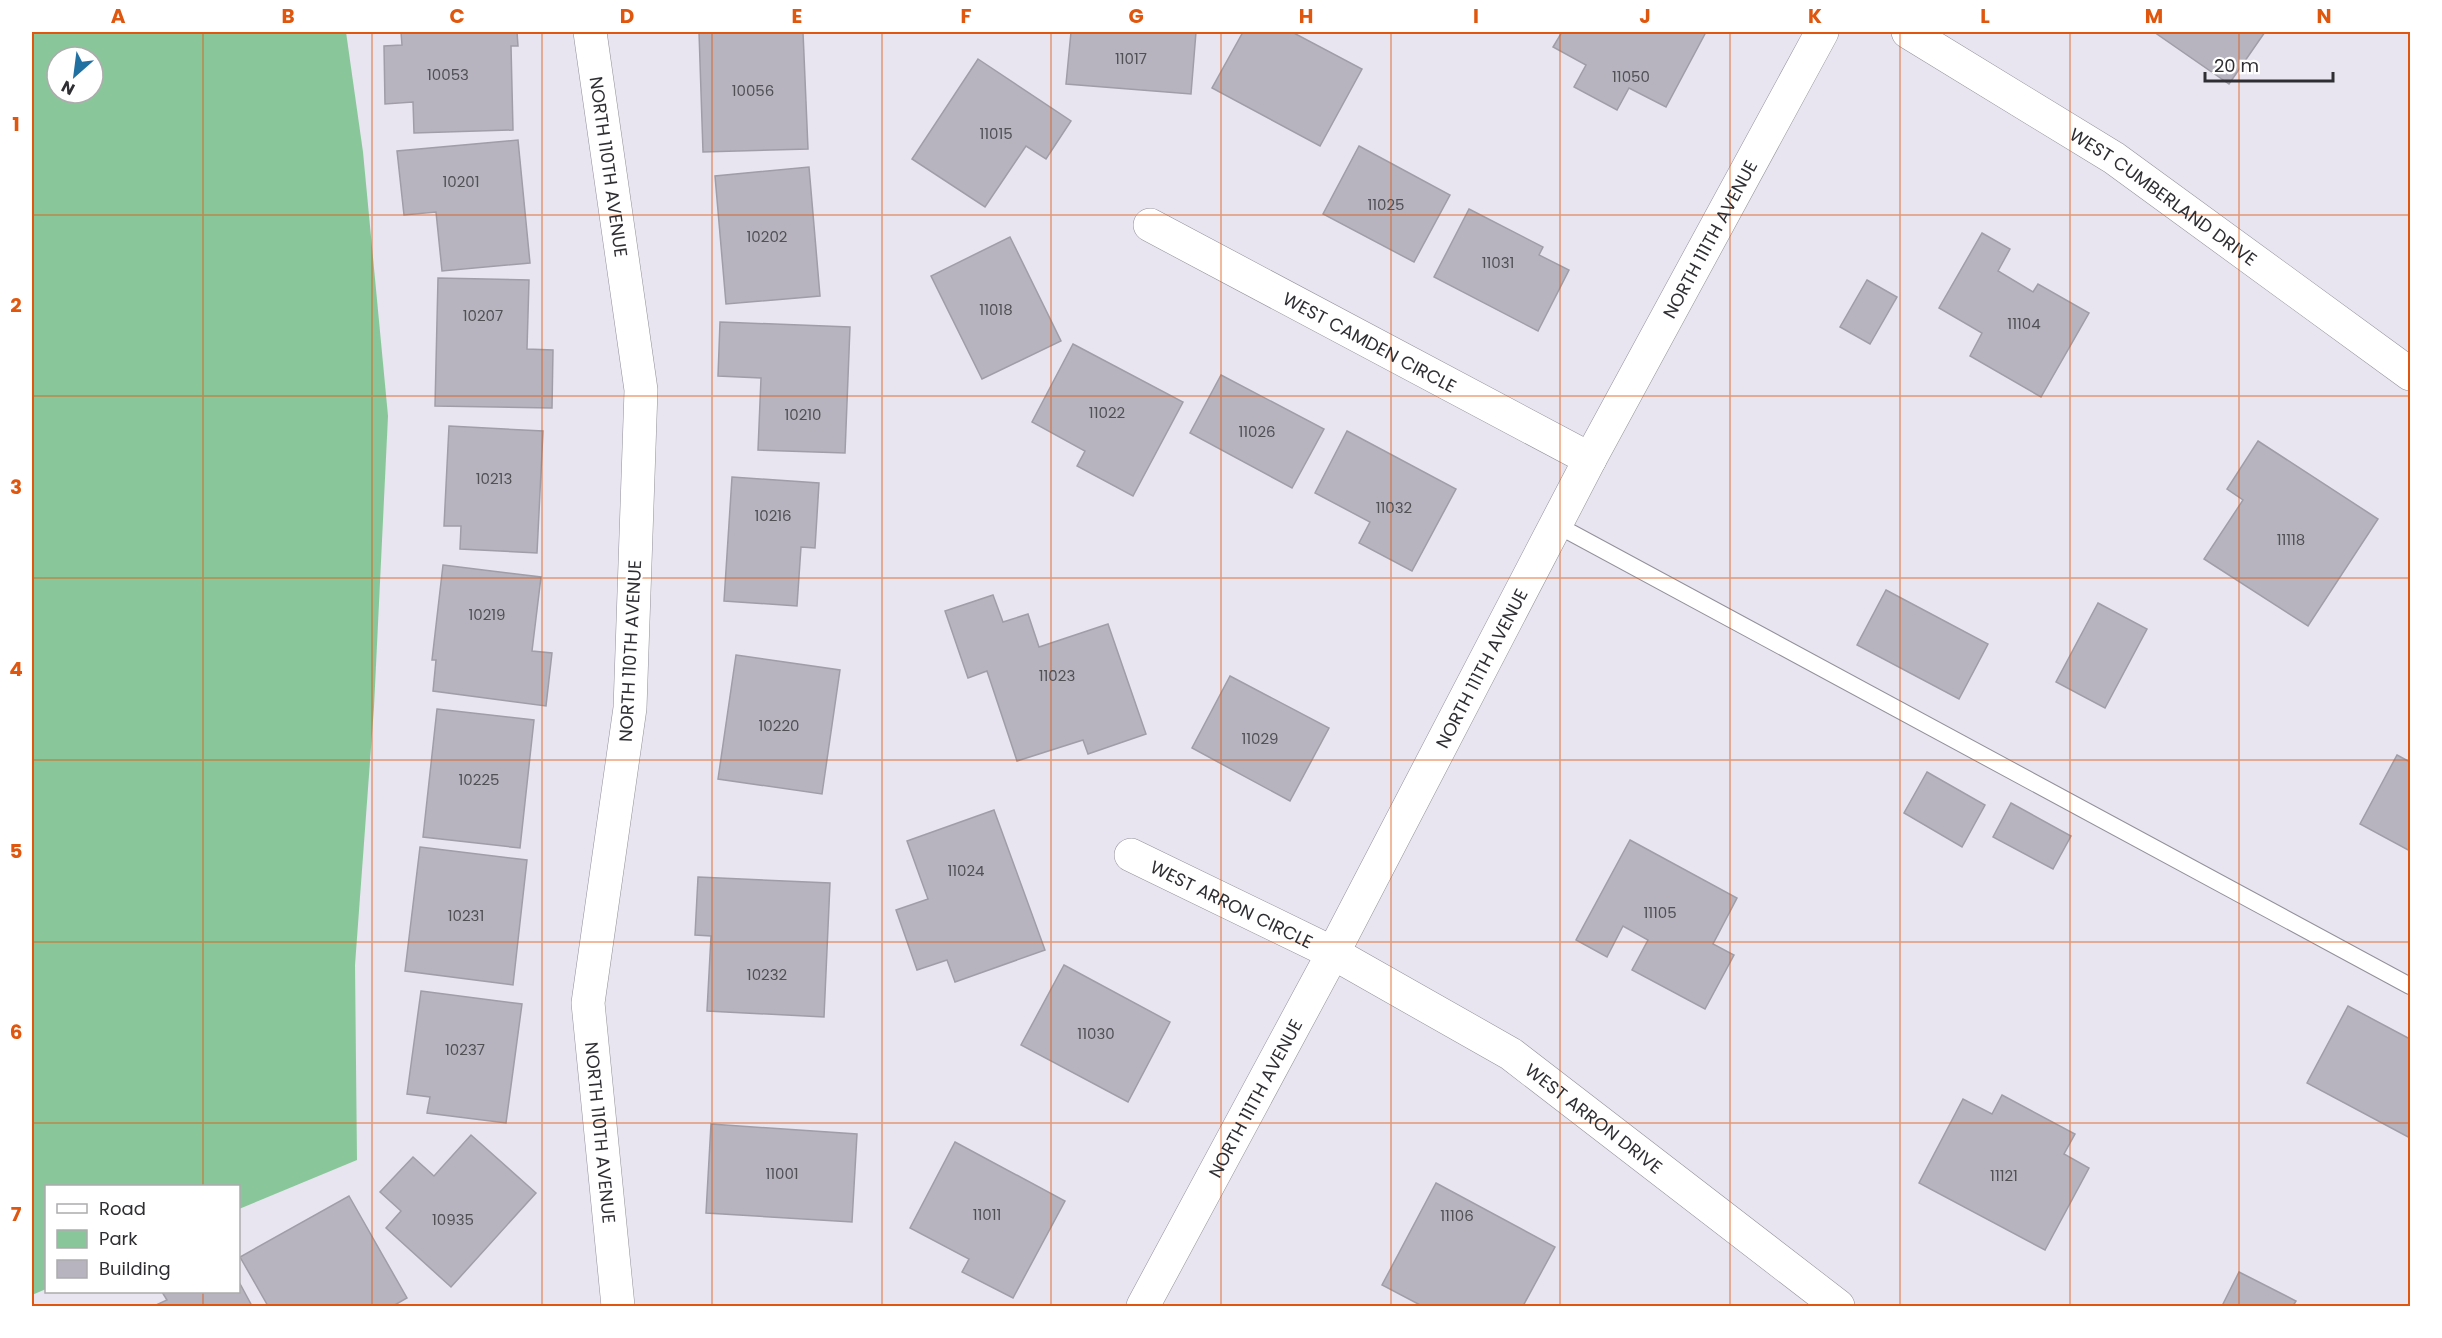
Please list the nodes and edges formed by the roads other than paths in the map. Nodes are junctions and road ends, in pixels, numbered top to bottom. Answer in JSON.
{"nodes":[{"id":1,"x":590,"y":32,"type":"edge"},
{"id":2,"x":1822,"y":32,"type":"edge"},
{"id":3,"x":1908,"y":32,"type":"edge"},
{"id":4,"x":1150,"y":225,"type":"dead end"},
{"id":5,"x":2410,"y":374,"type":"edge"},
{"id":6,"x":1590,"y":459,"type":"junction"},
{"id":7,"x":1555,"y":524,"type":"junction"},
{"id":8,"x":1131,"y":855,"type":"dead end"},
{"id":9,"x":1333,"y":953,"type":"junction"},
{"id":10,"x":2410,"y":986,"type":"edge"},
{"id":11,"x":618,"y":1306,"type":"edge"},
{"id":12,"x":1143,"y":1306,"type":"edge"},
{"id":13,"x":1838,"y":1306,"type":"edge"}],
"edges":[{"from":1,"to":11,"type":"street","name":"NORTH 110TH AVENUE"},
{"from":2,"to":6,"type":"street","name":"NORTH 111TH AVENUE"},
{"from":3,"to":5,"type":"street","name":"WEST CUMBERLAND DRIVE"},
{"from":4,"to":6,"type":"street","name":"WEST CAMDEN CIRCLE"},
{"from":6,"to":7,"type":"street","name":"NORTH 111TH AVENUE"},
{"from":7,"to":9,"type":"street","name":"NORTH 111TH AVENUE"},
{"from":7,"to":10,"type":"lane"},
{"from":8,"to":9,"type":"street","name":"WEST ARRON CIRCLE"},
{"from":9,"to":12,"type":"street","name":"NORTH 111TH AVENUE"},
{"from":9,"to":13,"type":"street","name":"WEST ARRON DRIVE"}]}
